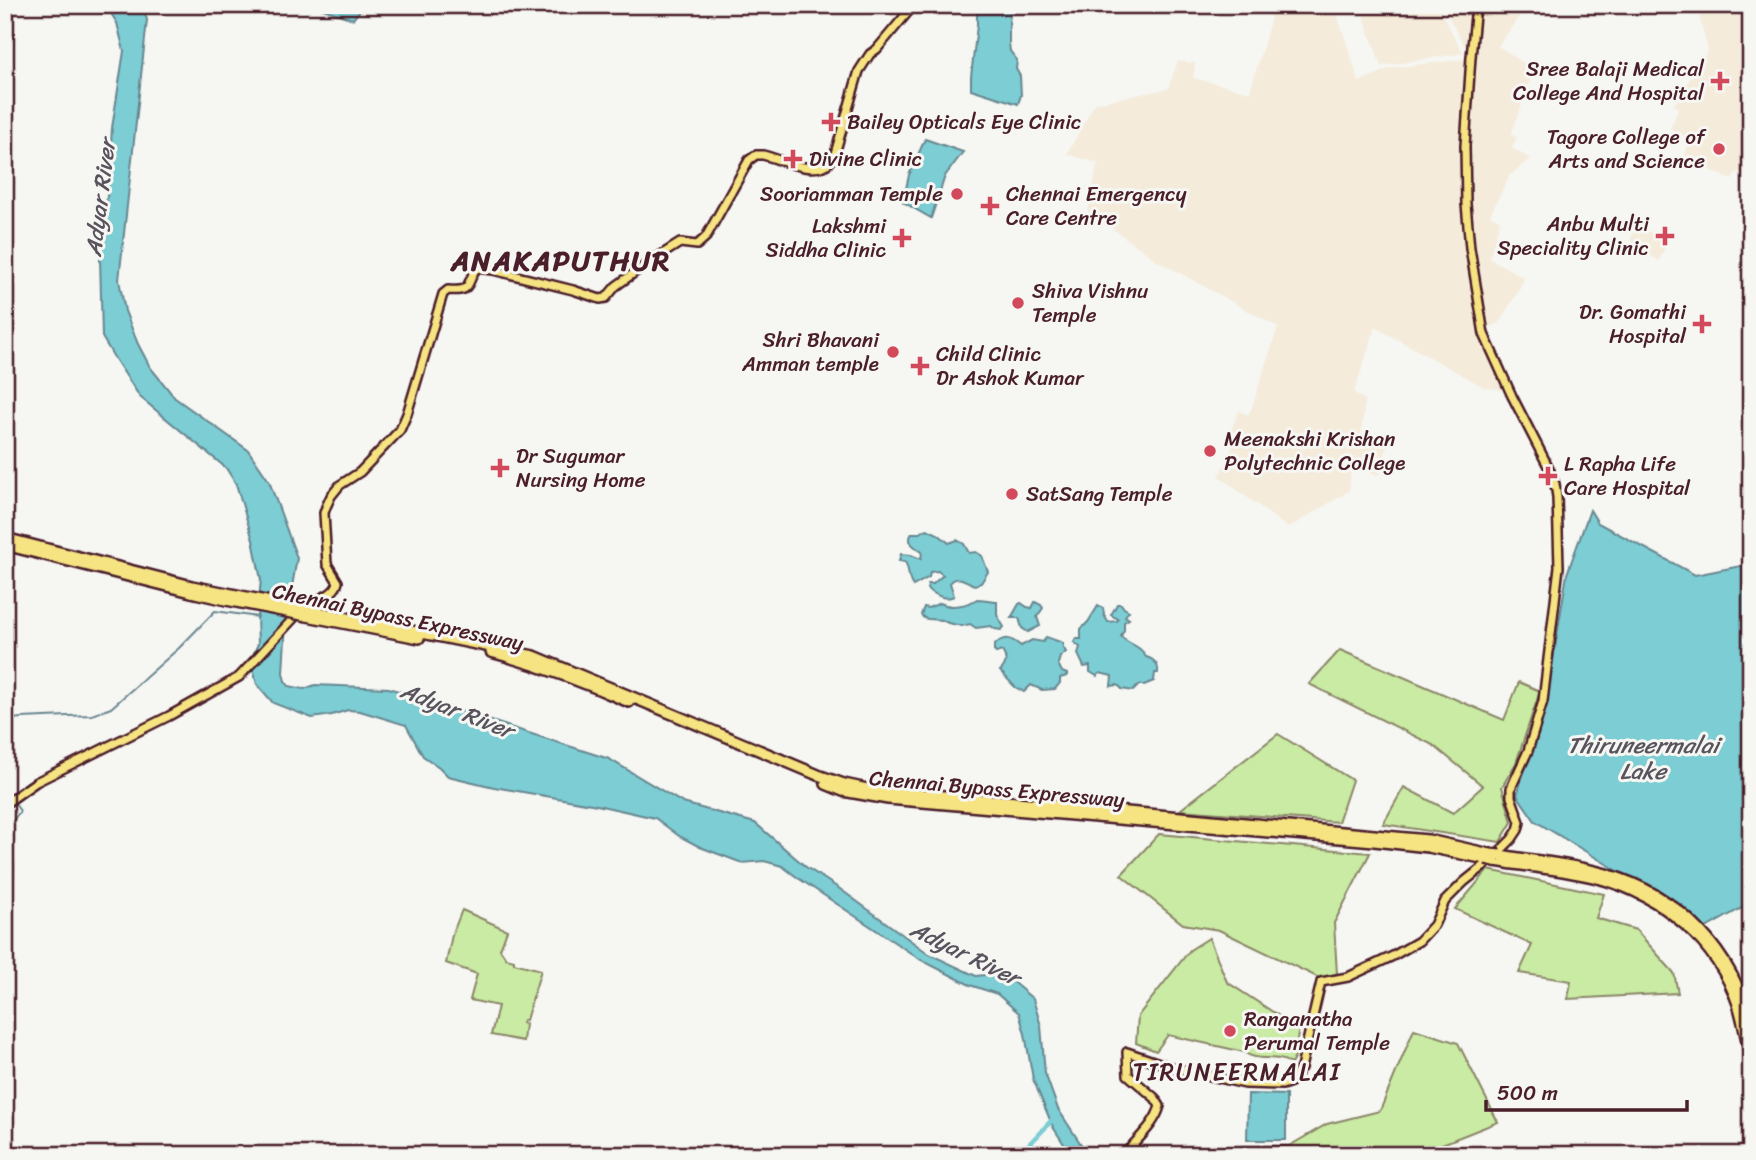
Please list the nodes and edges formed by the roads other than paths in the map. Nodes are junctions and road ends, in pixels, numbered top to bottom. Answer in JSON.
{"nodes":[{"id":1,"x":914,"y":5,"type":"edge"},
{"id":2,"x":1476,"y":5,"type":"edge"},
{"id":3,"x":825,"y":167,"type":"junction"},
{"id":4,"x":833,"y":169,"type":"dead end"},
{"id":5,"x":5,"y":538,"type":"edge"},
{"id":6,"x":5,"y":545,"type":"edge"},
{"id":7,"x":227,"y":597,"type":"junction"},
{"id":8,"x":7,"y":803,"type":"edge"},
{"id":9,"x":1491,"y":859,"type":"junction"},
{"id":10,"x":1743,"y":1009,"type":"junction"},
{"id":11,"x":1751,"y":1026,"type":"edge"},
{"id":12,"x":1751,"y":1062,"type":"edge"},
{"id":13,"x":1124,"y":1155,"type":"edge"}],
"edges":[{"from":1,"to":3,"type":"main road"},
{"from":2,"to":9,"type":"main road"},
{"from":3,"to":4,"type":"main road"},
{"from":3,"to":8,"type":"main road"},
{"from":5,"to":7,"type":"highway","name":"Chennai Bypass Expressway"},
{"from":6,"to":7,"type":"highway","name":"Chennai Bypass Expressway"},
{"from":7,"to":9,"type":"highway","name":"Chennai Bypass Expressway","bridge":true},
{"from":9,"to":10,"type":"highway","name":"Chennai Bypass Expressway"},
{"from":9,"to":13,"type":"main road"},
{"from":10,"to":11,"type":"highway","name":"Chennai Bypass Expressway"},
{"from":10,"to":12,"type":"highway","name":"Chennai Bypass Expressway"}]}
